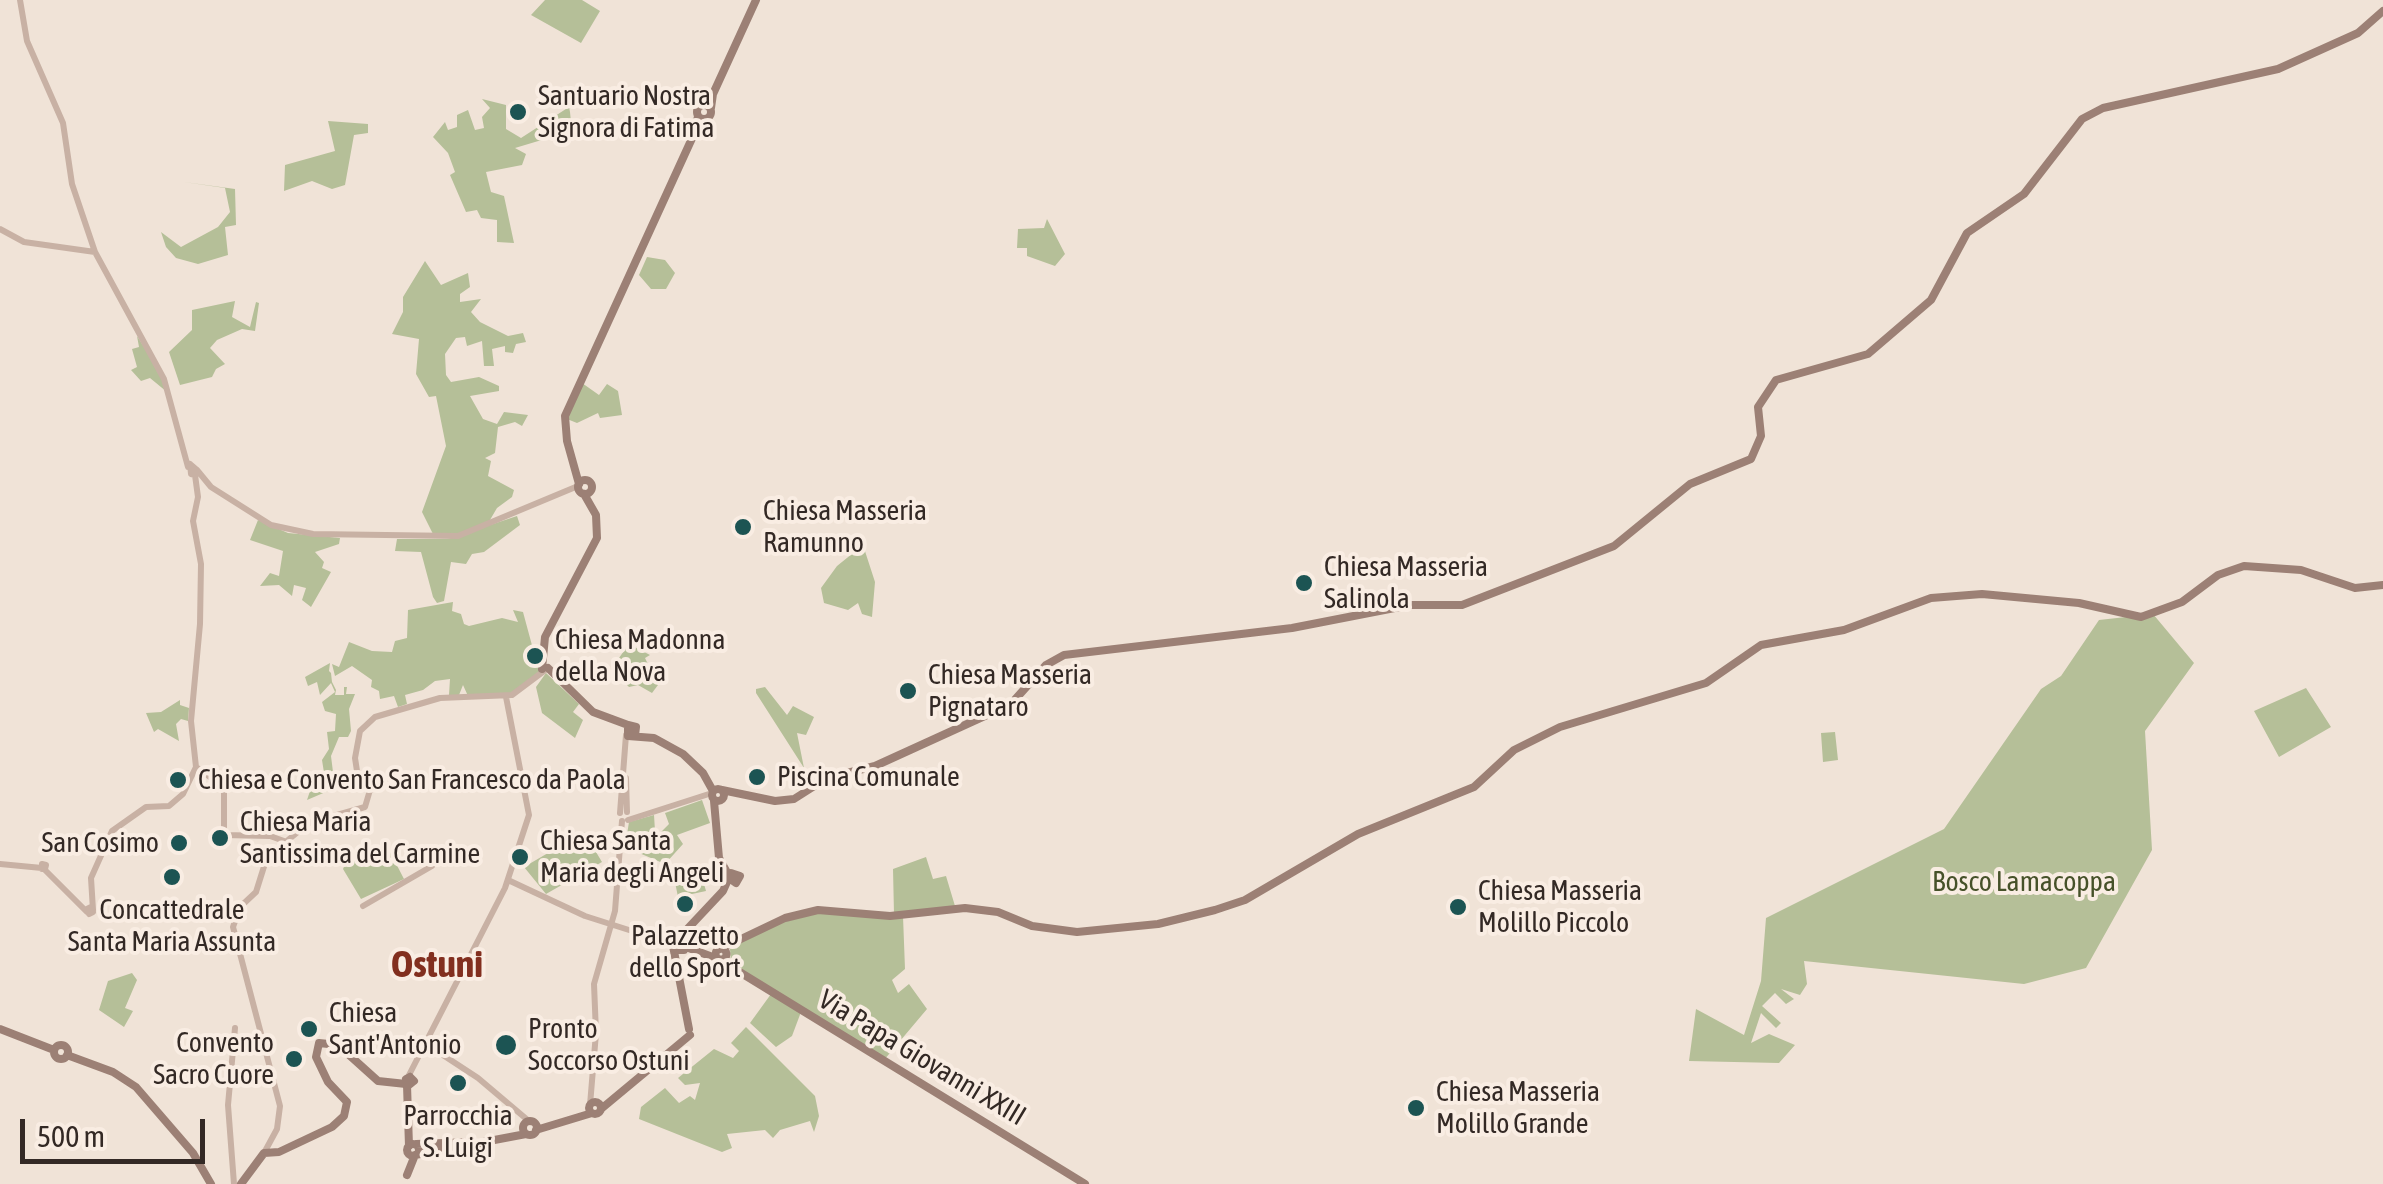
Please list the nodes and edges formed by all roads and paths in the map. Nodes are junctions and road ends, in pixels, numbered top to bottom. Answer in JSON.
{"nodes":[{"id":1,"x":20,"y":0,"type":"edge"},
{"id":2,"x":756,"y":0,"type":"edge"},
{"id":3,"x":2383,"y":11,"type":"edge"},
{"id":4,"x":0,"y":229,"type":"edge"},
{"id":5,"x":94,"y":252,"type":"junction"},
{"id":6,"x":195,"y":473,"type":"junction"},
{"id":7,"x":582,"y":488,"type":"junction"},
{"id":8,"x":2383,"y":585,"type":"edge"},
{"id":9,"x":544,"y":669,"type":"junction"},
{"id":10,"x":506,"y":697,"type":"junction"},
{"id":11,"x":631,"y":732,"type":"junction"},
{"id":12,"x":196,"y":767,"type":"junction"},
{"id":13,"x":716,"y":795,"type":"junction"},
{"id":14,"x":626,"y":816,"type":"junction"},
{"id":15,"x":305,"y":826,"type":"junction"},
{"id":16,"x":0,"y":864,"type":"edge"},
{"id":17,"x":432,"y":866,"type":"dead end"},
{"id":18,"x":508,"y":880,"type":"junction"},
{"id":19,"x":363,"y":906,"type":"dead end"},
{"id":20,"x":612,"y":925,"type":"junction"},
{"id":21,"x":680,"y":946,"type":"junction"},
{"id":22,"x":722,"y":954,"type":"junction"},
{"id":23,"x":234,"y":1028,"type":"dead end"},
{"id":24,"x":0,"y":1029,"type":"edge"},
{"id":25,"x":689,"y":1031,"type":"junction"},
{"id":26,"x":423,"y":1042,"type":"junction"},
{"id":27,"x":409,"y":1081,"type":"junction"},
{"id":28,"x":595,"y":1107,"type":"junction"},
{"id":29,"x":529,"y":1127,"type":"junction"},
{"id":30,"x":412,"y":1148,"type":"junction"},
{"id":31,"x":264,"y":1153,"type":"junction"},
{"id":32,"x":408,"y":1179,"type":"edge"},
{"id":33,"x":211,"y":1184,"type":"edge"},
{"id":34,"x":238,"y":1184,"type":"edge"},
{"id":35,"x":1085,"y":1184,"type":"edge"}],
"edges":[{"from":1,"to":5,"type":"street"},
{"from":2,"to":7,"type":"main road"},
{"from":3,"to":13,"type":"main road"},
{"from":4,"to":5,"type":"street"},
{"from":5,"to":6,"type":"street"},
{"from":6,"to":7,"type":"street"},
{"from":6,"to":12,"type":"street"},
{"from":7,"to":9,"type":"main road"},
{"from":8,"to":22,"type":"main road"},
{"from":9,"to":10,"type":"street"},
{"from":9,"to":11,"type":"main road"},
{"from":10,"to":15,"type":"street"},
{"from":10,"to":18,"type":"street"},
{"from":11,"to":13,"type":"main road"},
{"from":11,"to":14,"type":"street"},
{"from":12,"to":15,"type":"street"},
{"from":12,"to":16,"type":"street"},
{"from":13,"to":14,"type":"street"},
{"from":13,"to":21,"type":"main road"},
{"from":14,"to":20,"type":"street"},
{"from":15,"to":31,"type":"street"},
{"from":17,"to":19,"type":"street"},
{"from":18,"to":20,"type":"street"},
{"from":18,"to":26,"type":"street"},
{"from":20,"to":21,"type":"street"},
{"from":20,"to":28,"type":"street"},
{"from":21,"to":22,"type":"main road"},
{"from":21,"to":25,"type":"main road"},
{"from":21,"to":25,"type":"main road"},
{"from":22,"to":35,"type":"main road","name":"Via Papa Giovanni XXIII"},
{"from":23,"to":34,"type":"street"},
{"from":24,"to":33,"type":"main road"},
{"from":25,"to":28,"type":"main road"},
{"from":26,"to":27,"type":"street"},
{"from":26,"to":29,"type":"street"},
{"from":27,"to":30,"type":"main road"},
{"from":27,"to":31,"type":"main road"},
{"from":28,"to":29,"type":"main road"},
{"from":29,"to":30,"type":"main road"},
{"from":30,"to":32,"type":"main road"},
{"from":31,"to":34,"type":"main road"}]}
